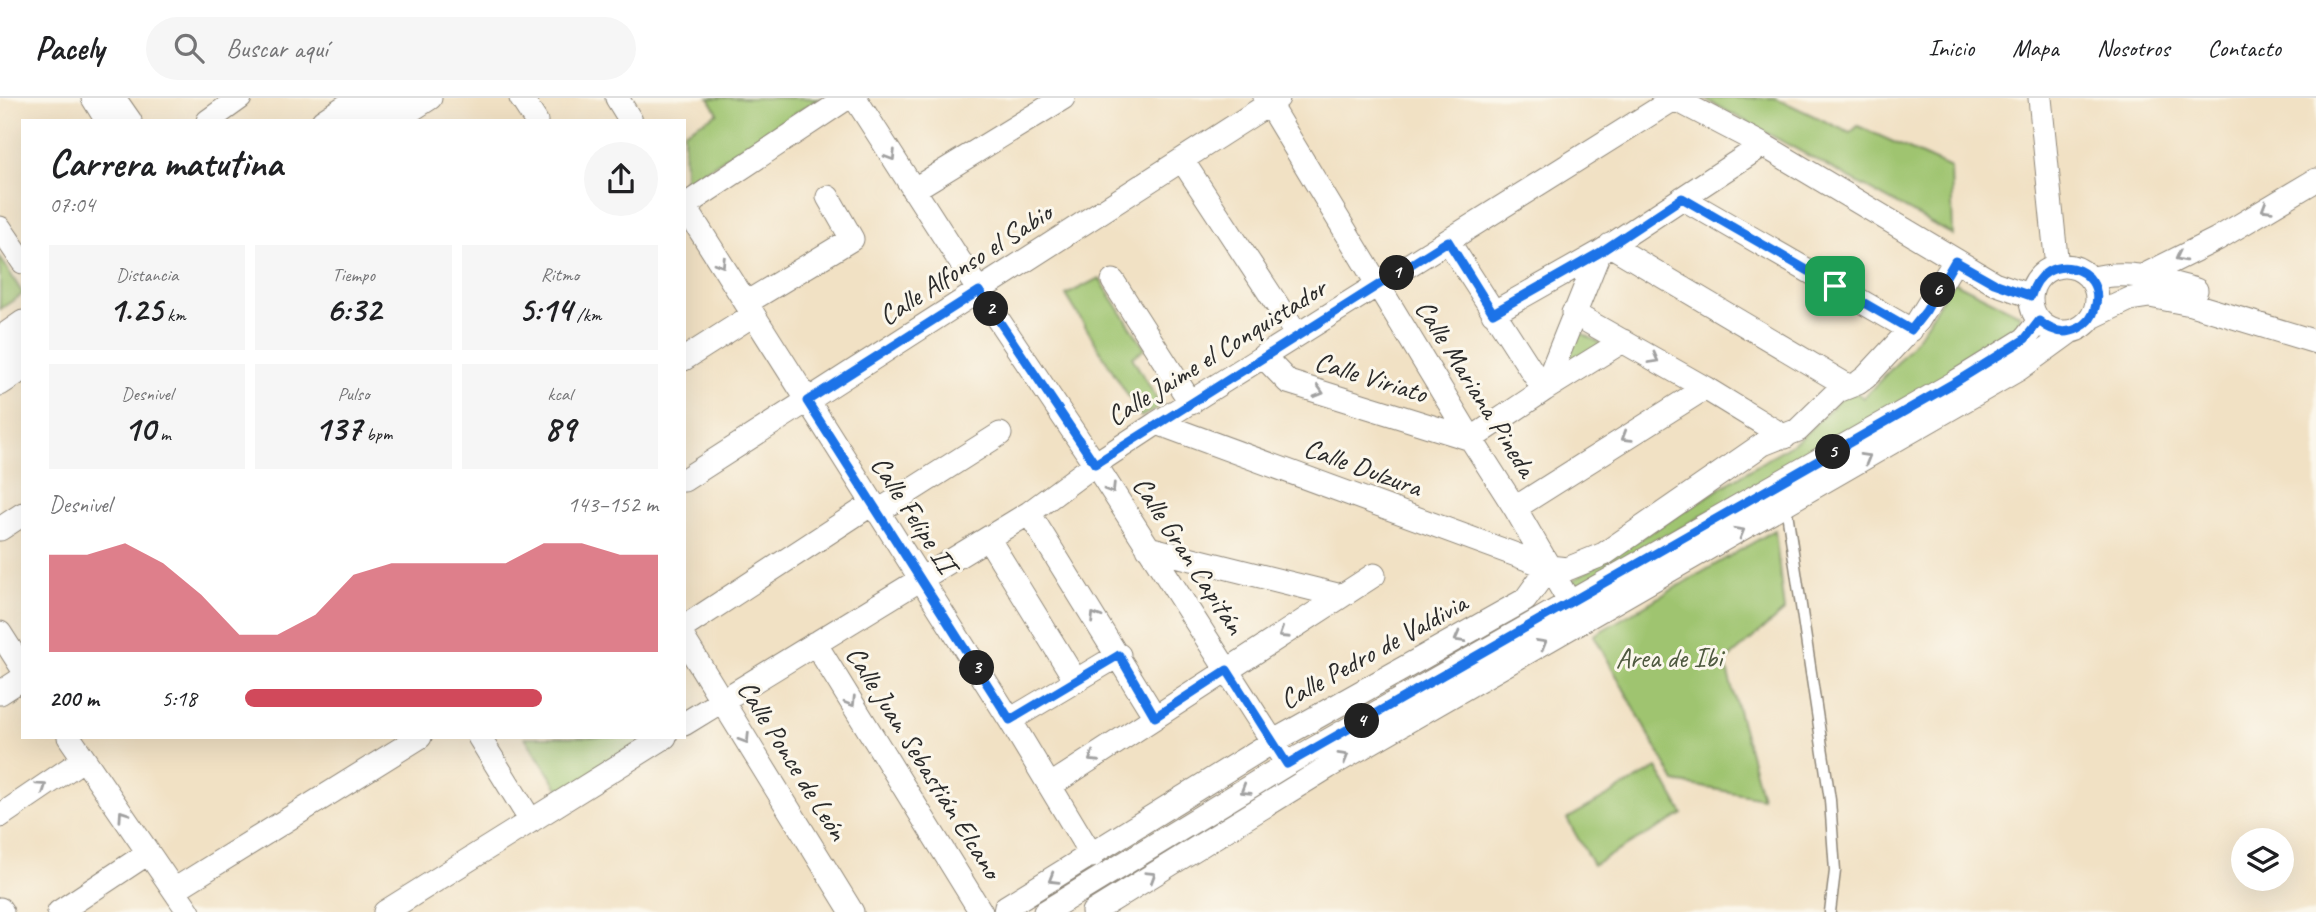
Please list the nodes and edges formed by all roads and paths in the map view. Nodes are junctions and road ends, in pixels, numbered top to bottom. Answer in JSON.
{"nodes":[{"id":1,"x":93,"y":98,"type":"edge"},
{"id":2,"x":114,"y":98,"type":"edge"},
{"id":3,"x":240,"y":98,"type":"edge"},
{"id":4,"x":394,"y":98,"type":"edge"},
{"id":5,"x":430,"y":98,"type":"edge"},
{"id":6,"x":521,"y":98,"type":"edge"},
{"id":7,"x":617,"y":98,"type":"edge"},
{"id":8,"x":847,"y":98,"type":"edge"},
{"id":9,"x":855,"y":98,"type":"edge"},
{"id":10,"x":1063,"y":98,"type":"edge"},
{"id":11,"x":2039,"y":98,"type":"edge"},
{"id":12,"x":1674,"y":99,"type":"edge"},
{"id":13,"x":1271,"y":100,"type":"edge"},
{"id":14,"x":357,"y":111,"type":"edge"},
{"id":15,"x":106,"y":119,"type":"edge"},
{"id":16,"x":129,"y":119,"type":"edge"},
{"id":17,"x":211,"y":119,"type":"edge"},
{"id":18,"x":535,"y":119,"type":"edge"},
{"id":19,"x":630,"y":119,"type":"edge"},
{"id":20,"x":1763,"y":145,"type":"junction"},
{"id":21,"x":1182,"y":160,"type":"junction"},
{"id":22,"x":2316,"y":180,"type":"edge"},
{"id":23,"x":913,"y":190,"type":"junction"},
{"id":24,"x":828,"y":197,"type":"dead end"},
{"id":25,"x":1682,"y":198,"type":"junction"},
{"id":26,"x":686,"y":204,"type":"edge"},
{"id":27,"x":686,"y":208,"type":"edge"},
{"id":28,"x":0,"y":228,"type":"edge"},
{"id":29,"x":1448,"y":241,"type":"junction"},
{"id":30,"x":1604,"y":249,"type":"junction"},
{"id":31,"x":21,"y":259,"type":"edge"},
{"id":32,"x":1955,"y":261,"type":"junction"},
{"id":33,"x":2057,"y":267,"type":"junction"},
{"id":34,"x":2143,"y":276,"type":"junction"},
{"id":35,"x":2090,"y":279,"type":"junction"},
{"id":36,"x":1113,"y":281,"type":"dead end"},
{"id":37,"x":1377,"y":285,"type":"junction"},
{"id":38,"x":979,"y":291,"type":"junction"},
{"id":39,"x":2031,"y":296,"type":"junction"},
{"id":40,"x":750,"y":309,"type":"junction"},
{"id":41,"x":1493,"y":313,"type":"junction"},
{"id":42,"x":1573,"y":313,"type":"junction"},
{"id":43,"x":2092,"y":317,"type":"junction"},
{"id":44,"x":2039,"y":321,"type":"junction"},
{"id":45,"x":21,"y":323,"type":"edge"},
{"id":46,"x":2316,"y":326,"type":"edge"},
{"id":47,"x":1911,"y":330,"type":"junction"},
{"id":48,"x":2070,"y":332,"type":"junction"},
{"id":49,"x":1297,"y":335,"type":"junction"},
{"id":50,"x":0,"y":338,"type":"edge"},
{"id":51,"x":1623,"y":341,"type":"junction"},
{"id":52,"x":2316,"y":342,"type":"edge"},
{"id":53,"x":21,"y":346,"type":"edge"},
{"id":54,"x":1263,"y":356,"type":"junction"},
{"id":55,"x":686,"y":357,"type":"edge"},
{"id":56,"x":0,"y":361,"type":"edge"},
{"id":57,"x":21,"y":370,"type":"edge"},
{"id":58,"x":0,"y":384,"type":"edge"},
{"id":59,"x":1848,"y":386,"type":"junction"},
{"id":60,"x":1705,"y":388,"type":"junction"},
{"id":61,"x":1544,"y":390,"type":"junction"},
{"id":62,"x":807,"y":401,"type":"junction"},
{"id":63,"x":1191,"y":403,"type":"junction"},
{"id":64,"x":1157,"y":423,"type":"junction"},
{"id":65,"x":1000,"y":434,"type":"dead end"},
{"id":66,"x":1785,"y":437,"type":"junction"},
{"id":67,"x":1471,"y":439,"type":"junction"},
{"id":68,"x":1095,"y":464,"type":"junction"},
{"id":69,"x":686,"y":479,"type":"edge"},
{"id":70,"x":1786,"y":505,"type":"junction"},
{"id":71,"x":875,"y":508,"type":"junction"},
{"id":72,"x":1515,"y":508,"type":"junction"},
{"id":73,"x":1029,"y":513,"type":"junction"},
{"id":74,"x":21,"y":515,"type":"edge"},
{"id":75,"x":0,"y":529,"type":"edge"},
{"id":76,"x":988,"y":538,"type":"junction"},
{"id":77,"x":1147,"y":548,"type":"junction"},
{"id":78,"x":1549,"y":568,"type":"junction"},
{"id":79,"x":1374,"y":575,"type":"dead end"},
{"id":80,"x":920,"y":579,"type":"junction"},
{"id":81,"x":1340,"y":596,"type":"junction"},
{"id":82,"x":1570,"y":603,"type":"junction"},
{"id":83,"x":686,"y":626,"type":"edge"},
{"id":84,"x":0,"y":633,"type":"edge"},
{"id":85,"x":686,"y":642,"type":"edge"},
{"id":86,"x":815,"y":643,"type":"junction"},
{"id":87,"x":1119,"y":655,"type":"junction"},
{"id":88,"x":21,"y":666,"type":"edge"},
{"id":89,"x":1227,"y":670,"type":"junction"},
{"id":90,"x":21,"y":679,"type":"edge"},
{"id":91,"x":1076,"y":681,"type":"junction"},
{"id":92,"x":0,"y":693,"type":"edge"},
{"id":93,"x":722,"y":701,"type":"junction"},
{"id":94,"x":1155,"y":717,"type":"junction"},
{"id":95,"x":1010,"y":720,"type":"junction"},
{"id":96,"x":686,"y":723,"type":"edge"},
{"id":97,"x":70,"y":739,"type":"edge"},
{"id":98,"x":417,"y":739,"type":"edge"},
{"id":99,"x":480,"y":739,"type":"edge"},
{"id":100,"x":662,"y":739,"type":"edge"},
{"id":101,"x":1274,"y":741,"type":"junction"},
{"id":102,"x":84,"y":758,"type":"junction"},
{"id":103,"x":1287,"y":764,"type":"junction"},
{"id":104,"x":1051,"y":785,"type":"junction"},
{"id":105,"x":0,"y":816,"type":"edge"},
{"id":106,"x":531,"y":821,"type":"junction"},
{"id":107,"x":148,"y":853,"type":"junction"},
{"id":108,"x":1092,"y":856,"type":"junction"},
{"id":109,"x":174,"y":890,"type":"junction"},
{"id":110,"x":59,"y":912,"type":"edge"},
{"id":111,"x":189,"y":912,"type":"edge"},
{"id":112,"x":385,"y":912,"type":"edge"},
{"id":113,"x":852,"y":912,"type":"edge"},
{"id":114,"x":981,"y":912,"type":"edge"},
{"id":115,"x":1005,"y":912,"type":"edge"},
{"id":116,"x":1045,"y":912,"type":"edge"},
{"id":117,"x":1093,"y":912,"type":"edge"},
{"id":118,"x":1830,"y":912,"type":"edge"}],
"edges":[{"from":1,"to":15,"type":"street"},
{"from":2,"to":16,"type":"street"},
{"from":3,"to":17,"type":"street"},
{"from":4,"to":14,"type":"main road"},
{"from":5,"to":14,"type":"street"},
{"from":6,"to":18,"type":"street"},
{"from":7,"to":19,"type":"street"},
{"from":8,"to":26,"type":"street"},
{"from":9,"to":23,"type":"street","name":"Calle Gran Capitán","one_way":true},
{"from":10,"to":23,"type":"street"},
{"from":11,"to":33,"type":"street"},
{"from":12,"to":20,"type":"street"},
{"from":12,"to":29,"type":"street","name":"Calle Jaime el Conquistador"},
{"from":13,"to":21,"type":"street","name":"Calle Alfonso el Sabio"},
{"from":13,"to":37,"type":"street","name":"Calle Mariana Pineda"},
{"from":20,"to":25,"type":"street"},
{"from":20,"to":32,"type":"street"},
{"from":21,"to":38,"type":"street","name":"Calle Alfonso el Sabio"},
{"from":21,"to":49,"type":"street"},
{"from":22,"to":34,"type":"street","one_way":true},
{"from":23,"to":38,"type":"street","name":"Calle Gran Capitán"},
{"from":24,"to":40,"type":"street"},
{"from":25,"to":30,"type":"street"},
{"from":25,"to":47,"type":"street"},
{"from":27,"to":40,"type":"street","name":"Calle Felipe II","one_way":true},
{"from":28,"to":31,"type":"street"},
{"from":29,"to":37,"type":"street","name":"Calle Jaime el Conquistador"},
{"from":29,"to":41,"type":"street"},
{"from":30,"to":41,"type":"street"},
{"from":30,"to":42,"type":"street"},
{"from":30,"to":59,"type":"street"},
{"from":32,"to":39,"type":"street"},
{"from":32,"to":47,"type":"street"},
{"from":33,"to":35,"type":"street"},
{"from":33,"to":39,"type":"street"},
{"from":34,"to":35,"type":"street"},
{"from":34,"to":46,"type":"street"},
{"from":35,"to":43,"type":"street"},
{"from":36,"to":63,"type":"street"},
{"from":37,"to":49,"type":"street","name":"Calle Jaime el Conquistador"},
{"from":37,"to":67,"type":"street","name":"Calle Mariana Pineda"},
{"from":38,"to":62,"type":"street","name":"Calle Alfonso el Sabio"},
{"from":38,"to":68,"type":"street","name":"Calle Gran Capitán"},
{"from":39,"to":44,"type":"street"},
{"from":40,"to":55,"type":"street"},
{"from":40,"to":62,"type":"street","name":"Calle Felipe II"},
{"from":41,"to":61,"type":"street"},
{"from":42,"to":51,"type":"street"},
{"from":42,"to":61,"type":"street"},
{"from":43,"to":48,"type":"street"},
{"from":43,"to":52,"type":"street"},
{"from":44,"to":48,"type":"street"},
{"from":44,"to":82,"type":"street"},
{"from":45,"to":50,"type":"street"},
{"from":47,"to":59,"type":"street"},
{"from":70,"to":48,"type":"street","one_way":true},
{"from":49,"to":54,"type":"street","name":"Calle Jaime el Conquistador"},
{"from":51,"to":60,"type":"street","one_way":true},
{"from":51,"to":61,"type":"street"},
{"from":53,"to":56,"type":"main road"},
{"from":54,"to":63,"type":"street","name":"Calle Jaime el Conquistador"},
{"from":54,"to":67,"type":"street","name":"Calle Viriato","one_way":true},
{"from":57,"to":58,"type":"street"},
{"from":59,"to":66,"type":"street"},
{"from":60,"to":66,"type":"street"},
{"from":60,"to":72,"type":"street","one_way":true},
{"from":61,"to":67,"type":"street"},
{"from":62,"to":69,"type":"street","name":"Calle Alfonso el Sabio"},
{"from":62,"to":71,"type":"street","name":"Calle Felipe II"},
{"from":63,"to":64,"type":"street","name":"Calle Jaime el Conquistador"},
{"from":64,"to":68,"type":"street","name":"Calle Jaime el Conquistador"},
{"from":64,"to":78,"type":"street","name":"Calle Dulzura"},
{"from":65,"to":71,"type":"street"},
{"from":66,"to":78,"type":"street"},
{"from":67,"to":72,"type":"street","name":"Calle Mariana Pineda"},
{"from":68,"to":73,"type":"street","name":"Calle Jaime el Conquistador"},
{"from":68,"to":77,"type":"street","name":"Calle Gran Capitán","one_way":true},
{"from":117,"to":70,"type":"street","one_way":true},
{"from":70,"to":118,"type":"lane"},
{"from":71,"to":80,"type":"street","name":"Calle Felipe II"},
{"from":71,"to":83,"type":"street"},
{"from":72,"to":78,"type":"street","name":"Calle Mariana Pineda"},
{"from":73,"to":76,"type":"street","name":"Calle Jaime el Conquistador"},
{"from":87,"to":73,"type":"street","one_way":true},
{"from":74,"to":75,"type":"street"},
{"from":76,"to":80,"type":"street","name":"Calle Jaime el Conquistador"},
{"from":76,"to":91,"type":"street"},
{"from":77,"to":81,"type":"street"},
{"from":77,"to":89,"type":"street","name":"Calle Gran Capitán"},
{"from":78,"to":82,"type":"street","name":"Calle Mariana Pineda"},
{"from":78,"to":101,"type":"street","name":"Calle Pedro de Valdivia","one_way":true},
{"from":79,"to":81,"type":"street"},
{"from":80,"to":86,"type":"street","name":"Calle Jaime el Conquistador"},
{"from":80,"to":95,"type":"street","name":"Calle Felipe II"},
{"from":81,"to":89,"type":"street","one_way":true},
{"from":82,"to":103,"type":"street"},
{"from":84,"to":88,"type":"street"},
{"from":85,"to":93,"type":"street","name":"Calle Ponce de León"},
{"from":86,"to":93,"type":"street","name":"Calle Jaime el Conquistador"},
{"from":86,"to":114,"type":"street","name":"Calle Juan Sebastián Elcano","one_way":true},
{"from":87,"to":91,"type":"street"},
{"from":87,"to":94,"type":"street"},
{"from":89,"to":94,"type":"street"},
{"from":89,"to":101,"type":"street","name":"Calle Gran Capitán"},
{"from":90,"to":92,"type":"street"},
{"from":91,"to":95,"type":"street"},
{"from":93,"to":96,"type":"street","name":"Calle Jaime el Conquistador"},
{"from":93,"to":113,"type":"street","name":"Calle Ponce de León","one_way":true},
{"from":94,"to":104,"type":"street","one_way":true},
{"from":95,"to":104,"type":"street","name":"Calle Felipe II"},
{"from":97,"to":102,"type":"street"},
{"from":98,"to":109,"type":"street"},
{"from":99,"to":106,"type":"street"},
{"from":100,"to":106,"type":"street"},
{"from":101,"to":103,"type":"street","name":"Calle Gran Capitán"},
{"from":101,"to":108,"type":"street","name":"Calle Pedro de Valdivia"},
{"from":105,"to":102,"type":"street","one_way":true},
{"from":107,"to":102,"type":"street","one_way":true},
{"from":103,"to":116,"type":"street","one_way":true},
{"from":104,"to":108,"type":"street","name":"Calle Felipe II"},
{"from":106,"to":112,"type":"street"},
{"from":107,"to":109,"type":"street"},
{"from":107,"to":110,"type":"street"},
{"from":108,"to":115,"type":"street","name":"Calle Pedro de Valdivia","one_way":true},
{"from":109,"to":111,"type":"street"}]}
